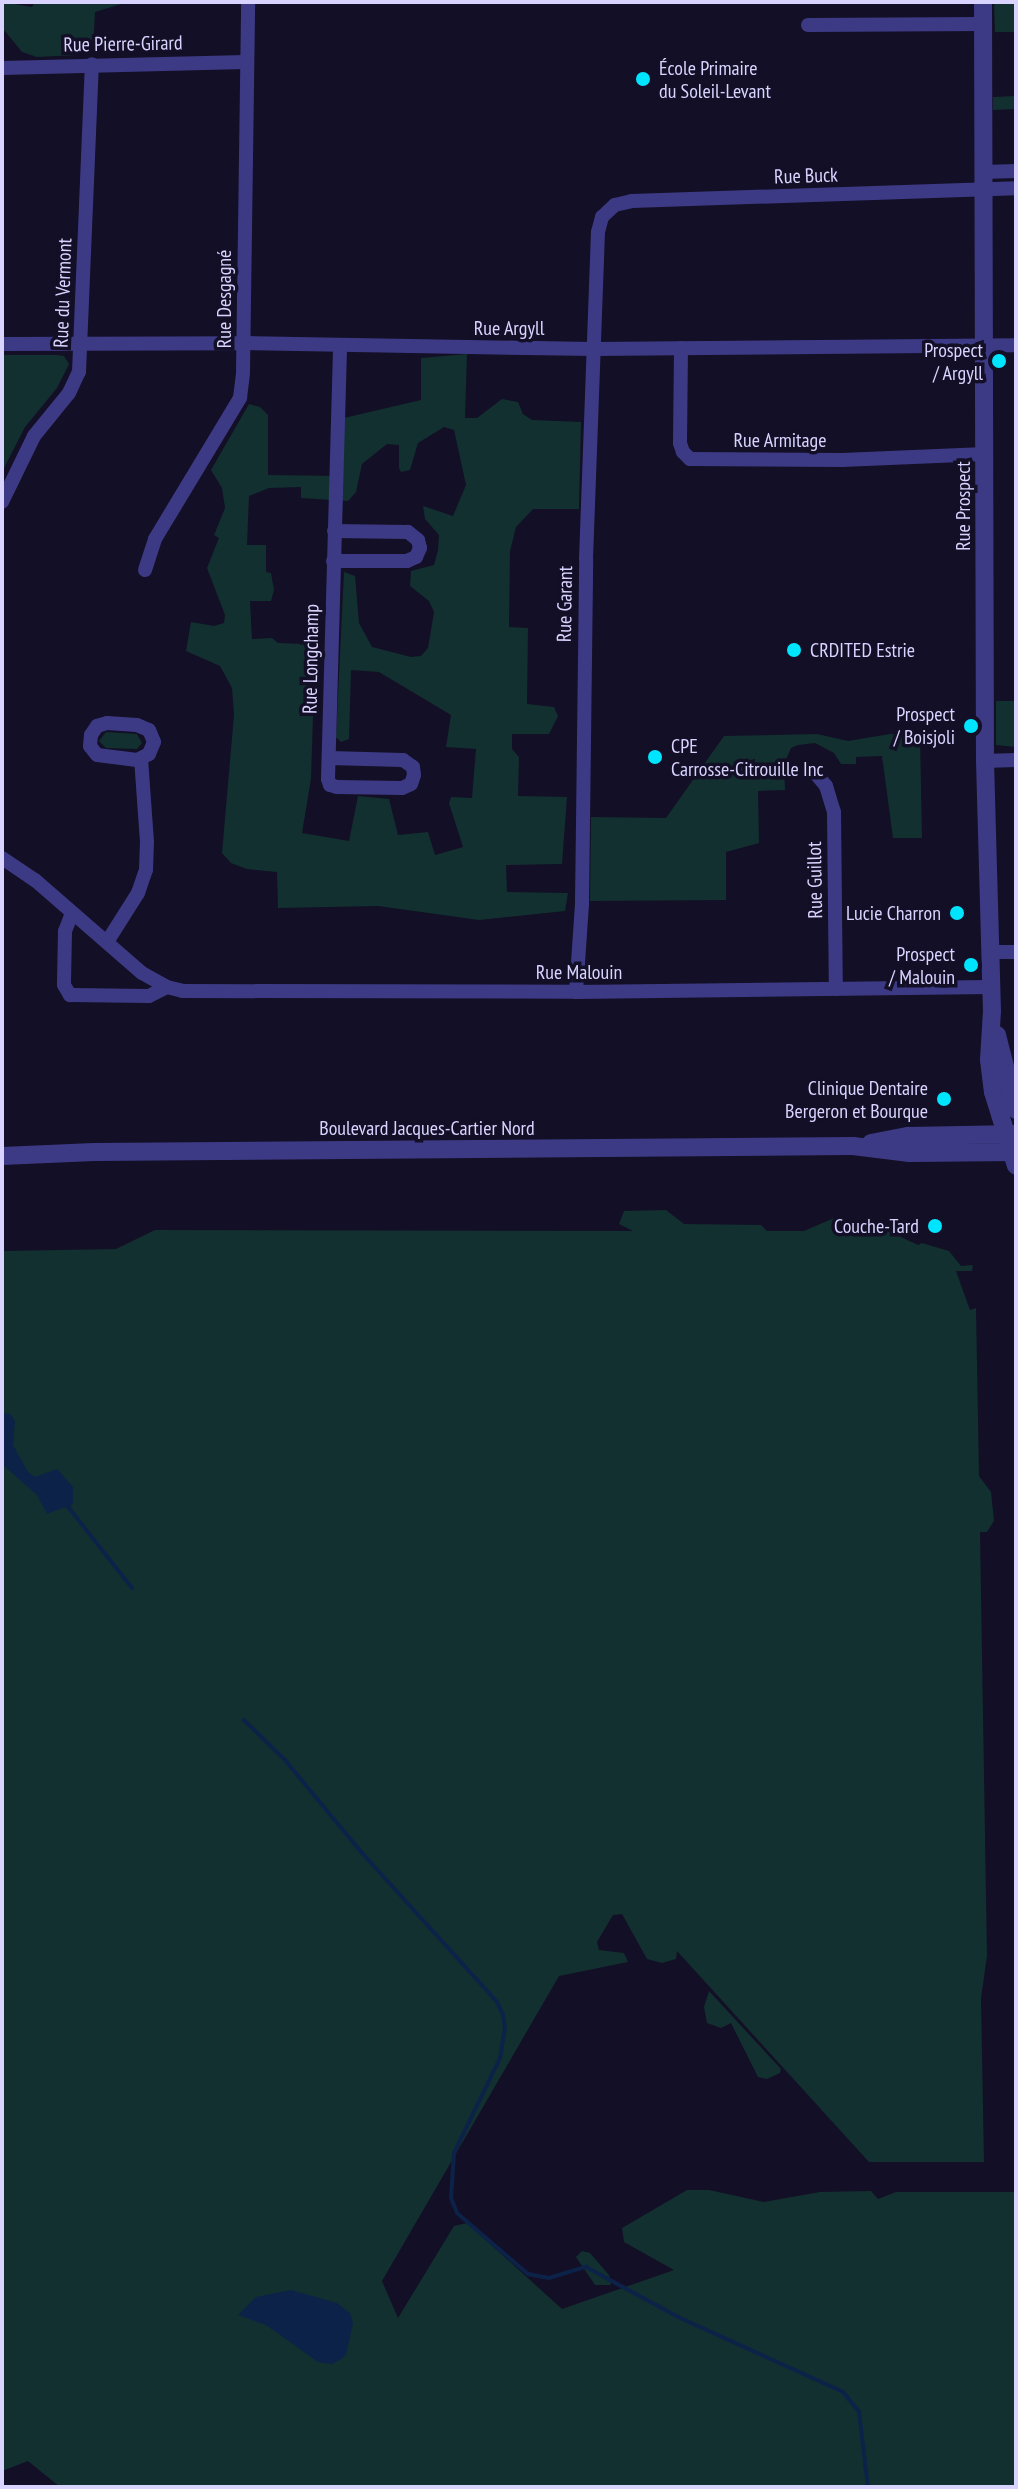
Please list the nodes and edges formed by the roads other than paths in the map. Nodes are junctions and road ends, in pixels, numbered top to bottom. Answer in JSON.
{"nodes":[{"id":1,"x":248,"y":2,"type":"edge"},
{"id":2,"x":983,"y":2,"type":"edge"},
{"id":3,"x":983,"y":24,"type":"junction"},
{"id":4,"x":808,"y":25,"type":"dead end"},
{"id":5,"x":245,"y":62,"type":"junction"},
{"id":6,"x":92,"y":64,"type":"junction"},
{"id":7,"x":2,"y":68,"type":"edge"},
{"id":8,"x":1016,"y":171,"type":"edge"},
{"id":9,"x":984,"y":180,"type":"junction"},
{"id":10,"x":1016,"y":188,"type":"edge"},
{"id":11,"x":602,"y":217,"type":"joint"},
{"id":12,"x":81,"y":343,"type":"junction"},
{"id":13,"x":243,"y":343,"type":"junction"},
{"id":14,"x":2,"y":344,"type":"edge"},
{"id":15,"x":984,"y":345,"type":"junction"},
{"id":16,"x":1016,"y":345,"type":"edge"},
{"id":17,"x":340,"y":347,"type":"junction"},
{"id":18,"x":681,"y":348,"type":"junction"},
{"id":19,"x":593,"y":349,"type":"junction"},
{"id":20,"x":985,"y":454,"type":"junction"},
{"id":21,"x":2,"y":502,"type":"edge"},
{"id":22,"x":334,"y":531,"type":"junction"},
{"id":23,"x":333,"y":561,"type":"junction"},
{"id":24,"x":145,"y":570,"type":"dead end"},
{"id":25,"x":329,"y":758,"type":"junction"},
{"id":26,"x":141,"y":759,"type":"dead end"},
{"id":27,"x":1016,"y":760,"type":"edge"},
{"id":28,"x":985,"y":761,"type":"junction"},
{"id":29,"x":816,"y":774,"type":"dead end"},
{"id":30,"x":2,"y":858,"type":"edge"},
{"id":31,"x":72,"y":913,"type":"junction"},
{"id":32,"x":107,"y":942,"type":"junction"},
{"id":33,"x":990,"y":952,"type":"junction"},
{"id":34,"x":1016,"y":952,"type":"edge"},
{"id":35,"x":167,"y":987,"type":"junction"},
{"id":36,"x":991,"y":987,"type":"junction"},
{"id":37,"x":836,"y":989,"type":"junction"},
{"id":38,"x":576,"y":992,"type":"junction"},
{"id":39,"x":992,"y":1011,"type":"junction"},
{"id":40,"x":1016,"y":1110,"type":"edge"},
{"id":41,"x":1013,"y":1148,"type":"edge"},
{"id":42,"x":2,"y":1156,"type":"edge"}],
"edges":[{"from":1,"to":5,"type":"street","name":"Rue Desgagné"},
{"from":2,"to":3,"type":"street","name":"Rue Prospect"},
{"from":3,"to":4,"type":"street"},
{"from":3,"to":9,"type":"street","name":"Rue Prospect"},
{"from":5,"to":6,"type":"street","name":"Rue Pierre-Girard"},
{"from":5,"to":13,"type":"street","name":"Rue Desgagné"},
{"from":6,"to":7,"type":"street","name":"Rue Pierre-Girard"},
{"from":6,"to":12,"type":"street","name":"Rue du Vermont"},
{"from":8,"to":9,"type":"street","name":"Rue Buck"},
{"from":9,"to":10,"type":"street","name":"Rue Buck"},
{"from":9,"to":11,"type":"street","name":"Rue Buck"},
{"from":9,"to":15,"type":"street","name":"Rue Prospect"},
{"from":11,"to":19,"type":"street","name":"Rue Garant"},
{"from":12,"to":13,"type":"street","name":"Rue Argyll"},
{"from":12,"to":14,"type":"street","name":"Rue Argyll"},
{"from":12,"to":21,"type":"street","name":"Rue du Vermont"},
{"from":13,"to":17,"type":"street","name":"Rue Argyll"},
{"from":13,"to":24,"type":"street","name":"Rue Desgagné"},
{"from":15,"to":16,"type":"street","name":"Rue Argyll"},
{"from":15,"to":18,"type":"street","name":"Rue Argyll"},
{"from":15,"to":20,"type":"street","name":"Rue Prospect"},
{"from":17,"to":19,"type":"street","name":"Rue Argyll"},
{"from":17,"to":22,"type":"street","name":"Rue Longchamp"},
{"from":18,"to":19,"type":"street","name":"Rue Argyll"},
{"from":18,"to":20,"type":"street","name":"Rue Armitage"},
{"from":19,"to":38,"type":"street","name":"Rue Garant"},
{"from":20,"to":28,"type":"street","name":"Rue Prospect"},
{"from":22,"to":23,"type":"street","name":"Rue Longchamp"},
{"from":22,"to":23,"type":"street"},
{"from":23,"to":25,"type":"street","name":"Rue Longchamp"},
{"from":25,"to":25,"type":"street","name":"Rue Longchamp"},
{"from":26,"to":32,"type":"street"},
{"from":27,"to":28,"type":"street"},
{"from":28,"to":33,"type":"street","name":"Rue Prospect"},
{"from":29,"to":37,"type":"street","name":"Rue Guillot"},
{"from":30,"to":31,"type":"street","name":"Rue Malouin"},
{"from":31,"to":32,"type":"street","name":"Rue Malouin"},
{"from":31,"to":35,"type":"street","name":"Rue Malouin"},
{"from":32,"to":35,"type":"street","name":"Rue Malouin"},
{"from":33,"to":34,"type":"street"},
{"from":33,"to":36,"type":"street","name":"Rue Prospect"},
{"from":35,"to":38,"type":"street","name":"Rue Malouin"},
{"from":36,"to":37,"type":"street","name":"Rue Malouin"},
{"from":36,"to":39,"type":"street","name":"Rue Prospect"},
{"from":37,"to":38,"type":"street","name":"Rue Malouin"},
{"from":39,"to":40,"type":"street","name":"Rue Prospect"},
{"from":39,"to":41,"type":"street","name":"Rue Prospect"},
{"from":41,"to":42,"type":"street","name":"Boulevard Jacques-Cartier Nord"}]}
